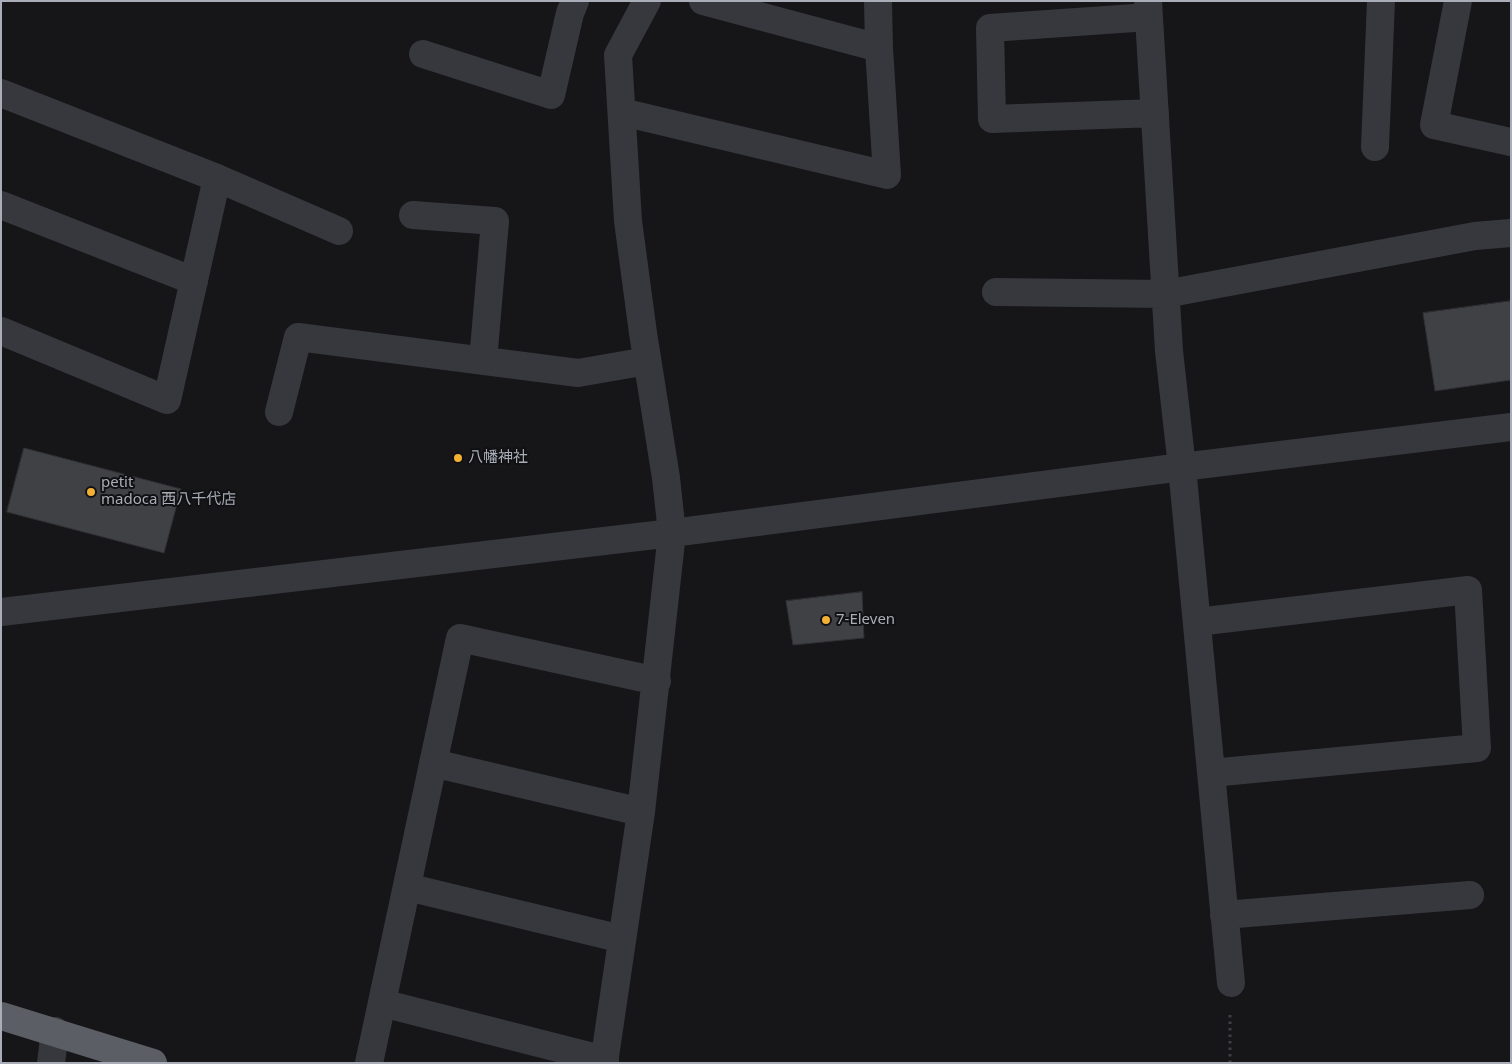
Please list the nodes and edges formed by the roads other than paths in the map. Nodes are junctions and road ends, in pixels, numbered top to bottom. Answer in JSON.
{"nodes":[{"id":1,"x":575,"y":1,"type":"edge"},
{"id":2,"x":647,"y":1,"type":"edge"},
{"id":3,"x":703,"y":1,"type":"edge"},
{"id":4,"x":878,"y":1,"type":"edge"},
{"id":5,"x":1381,"y":1,"type":"edge"},
{"id":6,"x":1458,"y":1,"type":"edge"},
{"id":7,"x":1148,"y":9,"type":"edge"},
{"id":8,"x":879,"y":48,"type":"junction"},
{"id":9,"x":423,"y":54,"type":"dead end"},
{"id":10,"x":1,"y":93,"type":"edge"},
{"id":11,"x":622,"y":112,"type":"junction"},
{"id":12,"x":1154,"y":113,"type":"junction"},
{"id":13,"x":1511,"y":142,"type":"edge"},
{"id":14,"x":1375,"y":147,"type":"dead end"},
{"id":15,"x":217,"y":178,"type":"junction"},
{"id":16,"x":1,"y":205,"type":"edge"},
{"id":17,"x":413,"y":215,"type":"dead end"},
{"id":18,"x":338,"y":231,"type":"dead end"},
{"id":19,"x":1511,"y":233,"type":"edge"},
{"id":20,"x":194,"y":281,"type":"junction"},
{"id":21,"x":996,"y":292,"type":"dead end"},
{"id":22,"x":1165,"y":294,"type":"junction"},
{"id":23,"x":1,"y":331,"type":"edge"},
{"id":24,"x":483,"y":361,"type":"junction"},
{"id":25,"x":647,"y":361,"type":"junction"},
{"id":26,"x":279,"y":412,"type":"dead end"},
{"id":27,"x":1511,"y":427,"type":"edge"},
{"id":28,"x":1182,"y":467,"type":"junction"},
{"id":29,"x":672,"y":533,"type":"junction"},
{"id":30,"x":1,"y":612,"type":"edge"},
{"id":31,"x":1197,"y":622,"type":"junction"},
{"id":32,"x":657,"y":681,"type":"junction"},
{"id":33,"x":433,"y":763,"type":"junction"},
{"id":34,"x":1211,"y":773,"type":"junction"},
{"id":35,"x":641,"y":812,"type":"junction"},
{"id":36,"x":407,"y":887,"type":"junction"},
{"id":37,"x":1470,"y":895,"type":"dead end"},
{"id":38,"x":1224,"y":915,"type":"junction"},
{"id":39,"x":622,"y":939,"type":"junction"},
{"id":40,"x":1231,"y":983,"type":"road end"},
{"id":41,"x":382,"y":1003,"type":"junction"},
{"id":42,"x":1,"y":1016,"type":"edge"},
{"id":43,"x":55,"y":1031,"type":"junction"},
{"id":44,"x":605,"y":1061,"type":"edge"},
{"id":45,"x":52,"y":1063,"type":"edge"},
{"id":46,"x":153,"y":1063,"type":"edge"},
{"id":47,"x":370,"y":1063,"type":"edge"}],
"edges":[{"from":1,"to":9,"type":"street"},
{"from":2,"to":11,"type":"street"},
{"from":3,"to":8,"type":"street"},
{"from":4,"to":8,"type":"street"},
{"from":5,"to":14,"type":"street"},
{"from":6,"to":13,"type":"street"},
{"from":7,"to":12,"type":"street"},
{"from":7,"to":12,"type":"street"},
{"from":8,"to":11,"type":"street"},
{"from":10,"to":15,"type":"street"},
{"from":11,"to":25,"type":"street"},
{"from":12,"to":22,"type":"street"},
{"from":15,"to":18,"type":"street"},
{"from":15,"to":20,"type":"street"},
{"from":16,"to":20,"type":"street"},
{"from":17,"to":24,"type":"street"},
{"from":19,"to":22,"type":"street"},
{"from":20,"to":23,"type":"street"},
{"from":21,"to":22,"type":"street"},
{"from":22,"to":28,"type":"street"},
{"from":24,"to":25,"type":"street"},
{"from":24,"to":26,"type":"street"},
{"from":25,"to":29,"type":"street"},
{"from":27,"to":28,"type":"street"},
{"from":28,"to":29,"type":"street"},
{"from":28,"to":31,"type":"street"},
{"from":29,"to":30,"type":"street"},
{"from":29,"to":32,"type":"street"},
{"from":31,"to":34,"type":"street"},
{"from":31,"to":34,"type":"street"},
{"from":32,"to":33,"type":"street"},
{"from":32,"to":35,"type":"street"},
{"from":33,"to":35,"type":"street"},
{"from":33,"to":36,"type":"street"},
{"from":34,"to":38,"type":"street"},
{"from":35,"to":39,"type":"street"},
{"from":36,"to":39,"type":"street"},
{"from":36,"to":41,"type":"street"},
{"from":37,"to":38,"type":"street"},
{"from":38,"to":40,"type":"street"},
{"from":39,"to":44,"type":"street"},
{"from":41,"to":44,"type":"street"},
{"from":41,"to":47,"type":"street"},
{"from":42,"to":43,"type":"highway"},
{"from":43,"to":45,"type":"street"},
{"from":43,"to":46,"type":"highway"}]}
